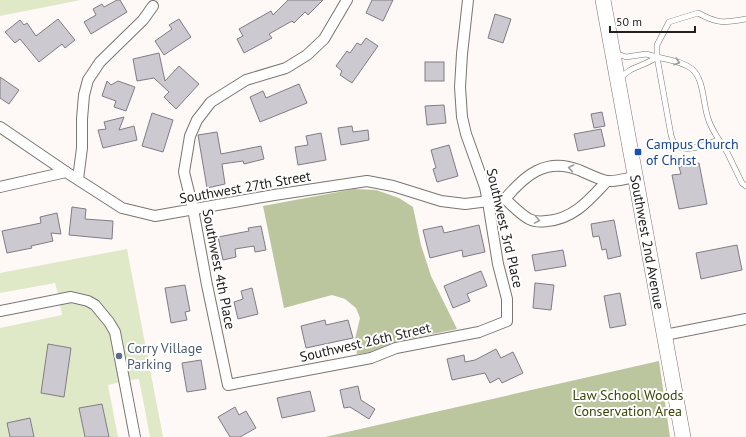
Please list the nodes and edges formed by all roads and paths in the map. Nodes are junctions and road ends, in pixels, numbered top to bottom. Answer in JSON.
{"nodes":[{"id":1,"x":347,"y":0,"type":"edge"},
{"id":2,"x":468,"y":0,"type":"edge"},
{"id":3,"x":603,"y":0,"type":"edge"},
{"id":4,"x":153,"y":6,"type":"dead end"},
{"id":5,"x":746,"y":19,"type":"edge"},
{"id":6,"x":613,"y":52,"type":"junction"},
{"id":7,"x":657,"y":58,"type":"junction"},
{"id":8,"x":618,"y":81,"type":"junction"},
{"id":9,"x":0,"y":127,"type":"edge"},
{"id":10,"x":719,"y":140,"type":"junction"},
{"id":11,"x":66,"y":172,"type":"junction"},
{"id":12,"x":635,"y":177,"type":"junction"},
{"id":13,"x":78,"y":179,"type":"junction"},
{"id":14,"x":608,"y":181,"type":"junction"},
{"id":15,"x":746,"y":186,"type":"edge"},
{"id":16,"x":0,"y":187,"type":"edge"},
{"id":17,"x":505,"y":199,"type":"junction"},
{"id":18,"x":488,"y":202,"type":"junction"},
{"id":19,"x":193,"y":209,"type":"junction"},
{"id":20,"x":0,"y":311,"type":"edge"},
{"id":21,"x":746,"y":319,"type":"edge"},
{"id":22,"x":507,"y":321,"type":"joint"},
{"id":23,"x":665,"y":334,"type":"junction"},
{"id":24,"x":228,"y":385,"type":"joint"},
{"id":25,"x":135,"y":437,"type":"edge"},
{"id":26,"x":683,"y":437,"type":"edge"}],
"edges":[{"from":1,"to":19,"type":"street","name":"Southwest 4th Place"},
{"from":2,"to":18,"type":"street","name":"Southwest 3rd Place"},
{"from":3,"to":6,"type":"main road","name":"Southwest 2nd Avenue"},
{"from":4,"to":13,"type":"street"},
{"from":5,"to":7,"type":"lane"},
{"from":6,"to":7,"type":"lane"},
{"from":6,"to":8,"type":"main road","name":"Southwest 2nd Avenue"},
{"from":7,"to":8,"type":"lane"},
{"from":7,"to":10,"type":"lane","one_way":true},
{"from":7,"to":10,"type":"lane"},
{"from":8,"to":12,"type":"main road","name":"Southwest 2nd Avenue"},
{"from":9,"to":11,"type":"street","name":"Southwest 27th Street"},
{"from":10,"to":15,"type":"lane"},
{"from":11,"to":13,"type":"street","name":"Southwest 27th Street"},
{"from":11,"to":16,"type":"street"},
{"from":12,"to":14,"type":"street"},
{"from":12,"to":23,"type":"main road","name":"Southwest 2nd Avenue"},
{"from":13,"to":19,"type":"street","name":"Southwest 27th Street"},
{"from":14,"to":17,"type":"street","one_way":true},
{"from":17,"to":14,"type":"street","one_way":true},
{"from":17,"to":18,"type":"street","name":"Southwest 27th Street"},
{"from":18,"to":19,"type":"street","name":"Southwest 27th Street"},
{"from":18,"to":22,"type":"street","name":"Southwest 3rd Place"},
{"from":19,"to":24,"type":"street","name":"Southwest 4th Place"},
{"from":20,"to":25,"type":"street"},
{"from":21,"to":23,"type":"street"},
{"from":22,"to":24,"type":"street","name":"Southwest 26th Street"},
{"from":23,"to":26,"type":"main road","name":"Southwest 2nd Avenue"}]}
